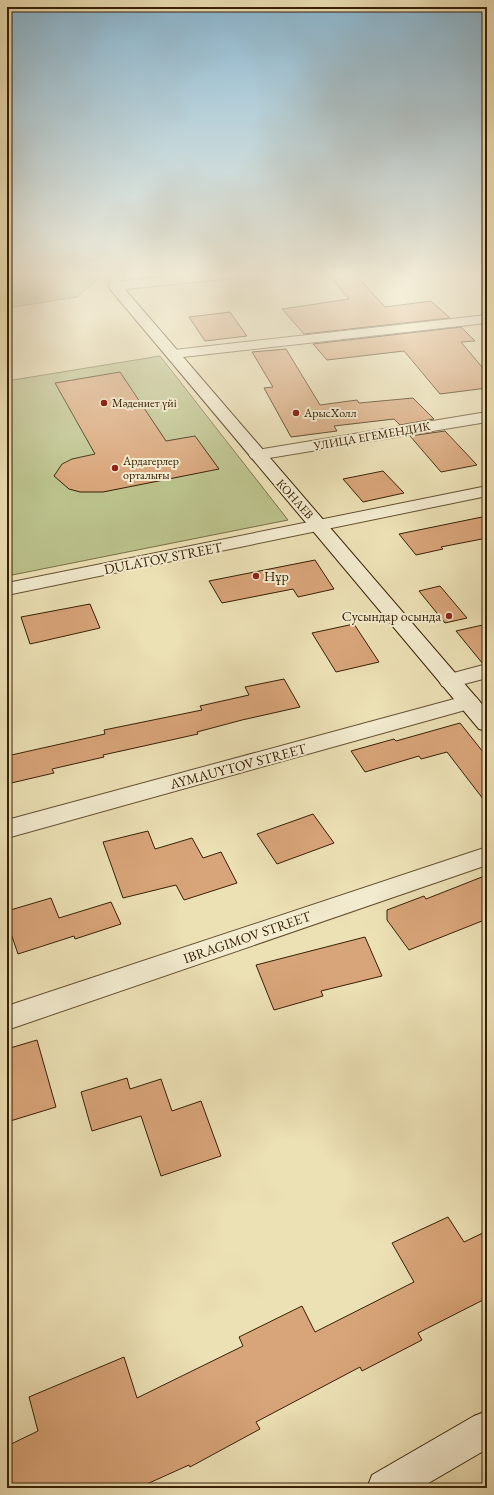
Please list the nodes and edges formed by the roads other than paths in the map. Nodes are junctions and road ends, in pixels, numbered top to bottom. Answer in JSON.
{"nodes":[{"id":1,"x":165,"y":342,"type":"edge"},
{"id":2,"x":283,"y":342,"type":"edge"},
{"id":3,"x":174,"y":354,"type":"junction"},
{"id":4,"x":487,"y":416,"type":"edge"},
{"id":5,"x":257,"y":455,"type":"junction"},
{"id":6,"x":487,"y":491,"type":"edge"},
{"id":7,"x":319,"y":526,"type":"junction"},
{"id":8,"x":7,"y":589,"type":"edge"},
{"id":9,"x":487,"y":671,"type":"edge"},
{"id":10,"x":449,"y":681,"type":"junction"},
{"id":11,"x":469,"y":702,"type":"junction"},
{"id":12,"x":487,"y":724,"type":"edge"},
{"id":13,"x":7,"y":829,"type":"edge"},
{"id":14,"x":487,"y":856,"type":"edge"},
{"id":15,"x":7,"y":1018,"type":"edge"},
{"id":16,"x":487,"y":1429,"type":"edge"},
{"id":17,"x":385,"y":1488,"type":"edge"}],
"edges":[{"from":1,"to":3,"type":"street","name":"КОНАЕВ"},
{"from":2,"to":3,"type":"street"},
{"from":3,"to":5,"type":"street","name":"КОНАЕВ"},
{"from":4,"to":5,"type":"street","name":"УЛИЦА ЕГЕМЕНДИК"},
{"from":5,"to":7,"type":"street","name":"КОНАЕВ"},
{"from":6,"to":7,"type":"street","name":"DULATOV STREET"},
{"from":7,"to":8,"type":"street","name":"DULATOV STREET"},
{"from":7,"to":10,"type":"street","name":"КОНАЕВ"},
{"from":9,"to":10,"type":"street"},
{"from":10,"to":11,"type":"street","name":"КОНАЕВ"},
{"from":11,"to":12,"type":"street","name":"КОНАЕВ"},
{"from":11,"to":13,"type":"street","name":"AYMAUYTOV STREET"},
{"from":14,"to":15,"type":"street","name":"IBRAGIMOV STREET"},
{"from":16,"to":17,"type":"street"}]}
